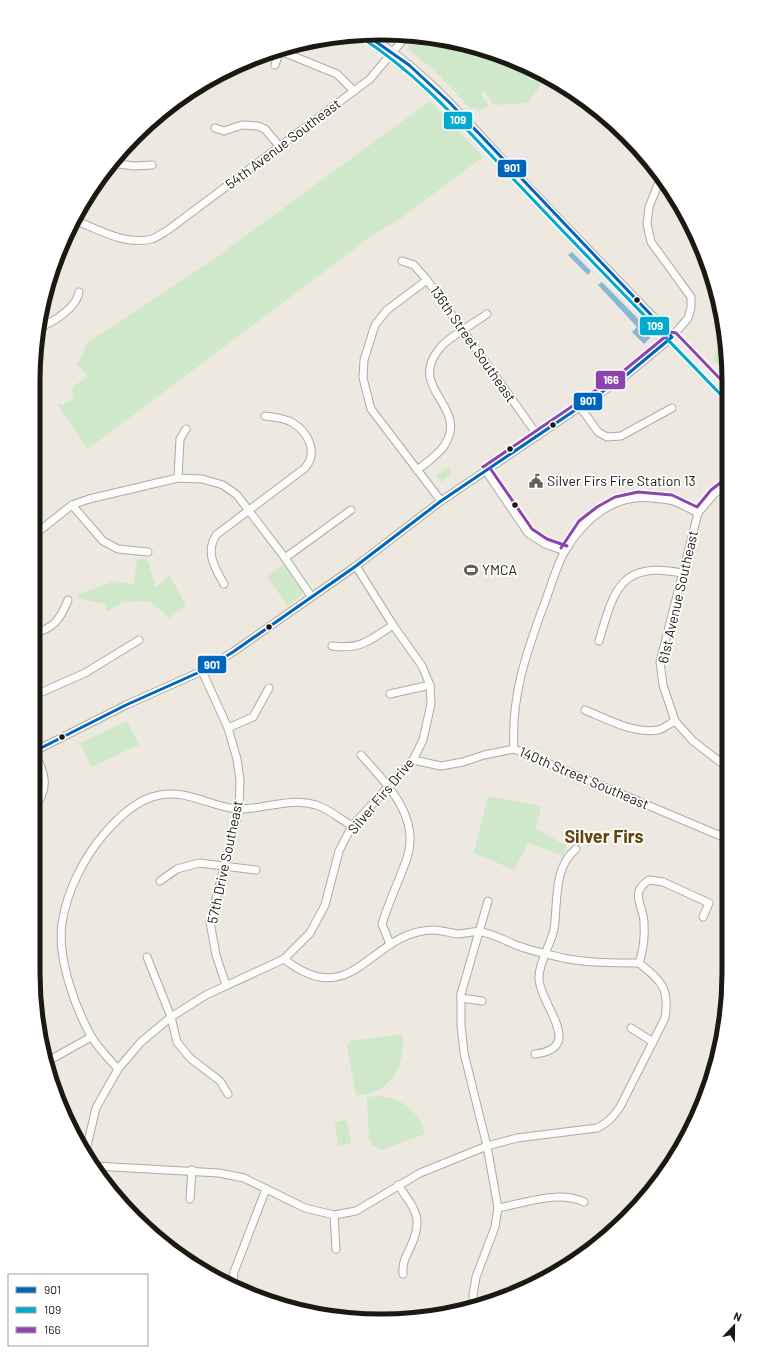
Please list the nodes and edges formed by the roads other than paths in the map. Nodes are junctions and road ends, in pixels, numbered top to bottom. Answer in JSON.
{"nodes":[{"id":1,"x":375,"y":40,"type":"edge"},
{"id":2,"x":401,"y":41,"type":"edge"},
{"id":3,"x":392,"y":51,"type":"junction"},
{"id":4,"x":287,"y":54,"type":"edge"},
{"id":5,"x":277,"y":56,"type":"edge"},
{"id":6,"x":275,"y":65,"type":"dead end"},
{"id":7,"x":354,"y":91,"type":"junction"},
{"id":8,"x":215,"y":128,"type":"dead end"},
{"id":9,"x":280,"y":147,"type":"junction"},
{"id":10,"x":118,"y":164,"type":"edge"},
{"id":11,"x":152,"y":165,"type":"dead end"},
{"id":12,"x":659,"y":183,"type":"edge"},
{"id":13,"x":79,"y":222,"type":"edge"},
{"id":14,"x":402,"y":261,"type":"dead end"},
{"id":15,"x":427,"y":280,"type":"junction"},
{"id":16,"x":79,"y":292,"type":"dead end"},
{"id":17,"x":487,"y":314,"type":"dead end"},
{"id":18,"x":45,"y":324,"type":"edge"},
{"id":19,"x":464,"y":330,"type":"junction"},
{"id":20,"x":672,"y":337,"type":"junction"},
{"id":21,"x":722,"y":388,"type":"edge"},
{"id":22,"x":581,"y":408,"type":"junction"},
{"id":23,"x":672,"y":408,"type":"dead end"},
{"id":24,"x":265,"y":416,"type":"dead end"},
{"id":25,"x":186,"y":429,"type":"dead end"},
{"id":26,"x":538,"y":436,"type":"junction"},
{"id":27,"x":417,"y":470,"type":"junction"},
{"id":28,"x":486,"y":471,"type":"junction"},
{"id":29,"x":178,"y":478,"type":"junction"},
{"id":30,"x":722,"y":487,"type":"edge"},
{"id":31,"x":441,"y":502,"type":"junction"},
{"id":32,"x":72,"y":505,"type":"junction"},
{"id":33,"x":248,"y":510,"type":"junction"},
{"id":34,"x":351,"y":510,"type":"dead end"},
{"id":35,"x":698,"y":513,"type":"junction"},
{"id":36,"x":40,"y":530,"type":"edge"},
{"id":37,"x":564,"y":551,"type":"junction"},
{"id":38,"x":148,"y":552,"type":"dead end"},
{"id":39,"x":285,"y":558,"type":"junction"},
{"id":40,"x":356,"y":566,"type":"junction"},
{"id":41,"x":681,"y":573,"type":"junction"},
{"id":42,"x":224,"y":584,"type":"dead end"},
{"id":43,"x":311,"y":596,"type":"junction"},
{"id":44,"x":68,"y":600,"type":"dead end"},
{"id":45,"x":393,"y":625,"type":"junction"},
{"id":46,"x":40,"y":632,"type":"edge"},
{"id":47,"x":138,"y":640,"type":"dead end"},
{"id":48,"x":599,"y":641,"type":"dead end"},
{"id":49,"x":332,"y":646,"type":"dead end"},
{"id":50,"x":202,"y":671,"type":"junction"},
{"id":51,"x":430,"y":685,"type":"junction"},
{"id":52,"x":269,"y":688,"type":"dead end"},
{"id":53,"x":40,"y":693,"type":"edge"},
{"id":54,"x":390,"y":694,"type":"dead end"},
{"id":55,"x":585,"y":710,"type":"dead end"},
{"id":56,"x":675,"y":722,"type":"junction"},
{"id":57,"x":228,"y":728,"type":"junction"},
{"id":58,"x":40,"y":748,"type":"edge"},
{"id":59,"x":514,"y":749,"type":"junction"},
{"id":60,"x":360,"y":755,"type":"dead end"},
{"id":61,"x":413,"y":760,"type":"junction"},
{"id":62,"x":722,"y":763,"type":"edge"},
{"id":63,"x":40,"y":766,"type":"edge"},
{"id":64,"x":388,"y":785,"type":"junction"},
{"id":65,"x":40,"y":798,"type":"edge"},
{"id":66,"x":240,"y":809,"type":"junction"},
{"id":67,"x":352,"y":826,"type":"junction"},
{"id":68,"x":722,"y":836,"type":"edge"},
{"id":69,"x":576,"y":849,"type":"dead end"},
{"id":70,"x":226,"y":866,"type":"junction"},
{"id":71,"x":256,"y":870,"type":"dead end"},
{"id":72,"x":160,"y":881,"type":"dead end"},
{"id":73,"x":488,"y":902,"type":"dead end"},
{"id":74,"x":703,"y":917,"type":"dead end"},
{"id":75,"x":480,"y":932,"type":"junction"},
{"id":76,"x":390,"y":944,"type":"junction"},
{"id":77,"x":545,"y":953,"type":"junction"},
{"id":78,"x":147,"y":957,"type":"dead end"},
{"id":79,"x":284,"y":959,"type":"junction"},
{"id":80,"x":639,"y":963,"type":"junction"},
{"id":81,"x":226,"y":985,"type":"junction"},
{"id":82,"x":461,"y":998,"type":"junction"},
{"id":83,"x":482,"y":1002,"type":"dead end"},
{"id":84,"x":171,"y":1017,"type":"junction"},
{"id":85,"x":631,"y":1028,"type":"dead end"},
{"id":86,"x":91,"y":1037,"type":"junction"},
{"id":87,"x":653,"y":1042,"type":"junction"},
{"id":88,"x":535,"y":1054,"type":"dead end"},
{"id":89,"x":52,"y":1059,"type":"edge"},
{"id":90,"x":118,"y":1069,"type":"junction"},
{"id":91,"x":228,"y":1094,"type":"dead end"},
{"id":92,"x":87,"y":1145,"type":"edge"},
{"id":93,"x":487,"y":1146,"type":"junction"},
{"id":94,"x":100,"y":1166,"type":"edge"},
{"id":95,"x":192,"y":1170,"type":"junction"},
{"id":96,"x":398,"y":1185,"type":"junction"},
{"id":97,"x":266,"y":1189,"type":"junction"},
{"id":98,"x":190,"y":1199,"type":"dead end"},
{"id":99,"x":584,"y":1202,"type":"dead end"},
{"id":100,"x":498,"y":1208,"type":"junction"},
{"id":101,"x":334,"y":1215,"type":"junction"},
{"id":102,"x":336,"y":1249,"type":"dead end"},
{"id":103,"x":403,"y":1274,"type":"dead end"},
{"id":104,"x":233,"y":1280,"type":"edge"},
{"id":105,"x":474,"y":1301,"type":"edge"}],
"edges":[{"from":1,"to":3,"type":"main road"},
{"from":2,"to":3,"type":"street","name":"54th Avenue Southeast"},
{"from":3,"to":7,"type":"street","name":"54th Avenue Southeast"},
{"from":3,"to":20,"type":"main road"},
{"from":4,"to":7,"type":"street"},
{"from":5,"to":6,"type":"street"},
{"from":7,"to":9,"type":"street","name":"54th Avenue Southeast"},
{"from":8,"to":9,"type":"street"},
{"from":9,"to":13,"type":"street","name":"54th Avenue Southeast"},
{"from":10,"to":11,"type":"street"},
{"from":12,"to":20,"type":"street"},
{"from":14,"to":15,"type":"street","name":"136th Street Southeast"},
{"from":15,"to":19,"type":"street","name":"136th Street Southeast"},
{"from":15,"to":27,"type":"street"},
{"from":16,"to":18,"type":"street"},
{"from":17,"to":19,"type":"street"},
{"from":19,"to":26,"type":"street","name":"136th Street Southeast"},
{"from":19,"to":27,"type":"street"},
{"from":20,"to":21,"type":"main road"},
{"from":20,"to":22,"type":"street"},
{"from":22,"to":23,"type":"street"},
{"from":22,"to":26,"type":"street"},
{"from":24,"to":33,"type":"street"},
{"from":25,"to":29,"type":"street"},
{"from":26,"to":28,"type":"street"},
{"from":27,"to":31,"type":"street"},
{"from":28,"to":31,"type":"street"},
{"from":28,"to":37,"type":"street"},
{"from":29,"to":32,"type":"street"},
{"from":29,"to":33,"type":"street"},
{"from":30,"to":35,"type":"street","name":"61st Avenue Southeast"},
{"from":31,"to":40,"type":"street"},
{"from":32,"to":36,"type":"street"},
{"from":32,"to":38,"type":"street"},
{"from":33,"to":39,"type":"street"},
{"from":33,"to":42,"type":"street"},
{"from":34,"to":39,"type":"street"},
{"from":35,"to":37,"type":"street"},
{"from":35,"to":41,"type":"street","name":"61st Avenue Southeast"},
{"from":37,"to":59,"type":"street"},
{"from":39,"to":43,"type":"street"},
{"from":40,"to":43,"type":"street"},
{"from":40,"to":45,"type":"street","name":"Silver Firs Drive"},
{"from":41,"to":48,"type":"street"},
{"from":41,"to":56,"type":"street","name":"61st Avenue Southeast"},
{"from":43,"to":50,"type":"street"},
{"from":44,"to":46,"type":"street"},
{"from":45,"to":49,"type":"street"},
{"from":45,"to":51,"type":"street","name":"Silver Firs Drive"},
{"from":47,"to":53,"type":"street"},
{"from":50,"to":57,"type":"street","name":"57th Drive Southeast"},
{"from":50,"to":58,"type":"street"},
{"from":51,"to":54,"type":"street"},
{"from":51,"to":61,"type":"street","name":"Silver Firs Drive"},
{"from":52,"to":57,"type":"street"},
{"from":55,"to":56,"type":"street"},
{"from":56,"to":62,"type":"street"},
{"from":57,"to":66,"type":"street","name":"57th Drive Southeast"},
{"from":59,"to":61,"type":"street","name":"140th Street Southeast"},
{"from":59,"to":68,"type":"street","name":"140th Street Southeast"},
{"from":60,"to":64,"type":"street"},
{"from":61,"to":64,"type":"street","name":"Silver Firs Drive"},
{"from":63,"to":65,"type":"street"},
{"from":64,"to":67,"type":"street","name":"Silver Firs Drive"},
{"from":64,"to":76,"type":"street"},
{"from":66,"to":67,"type":"street"},
{"from":66,"to":70,"type":"street","name":"57th Drive Southeast"},
{"from":66,"to":86,"type":"street"},
{"from":67,"to":79,"type":"street","name":"Silver Firs Drive"},
{"from":69,"to":77,"type":"street"},
{"from":70,"to":71,"type":"street"},
{"from":70,"to":72,"type":"street"},
{"from":70,"to":81,"type":"street","name":"57th Drive Southeast"},
{"from":73,"to":75,"type":"street"},
{"from":74,"to":80,"type":"street"},
{"from":75,"to":76,"type":"street"},
{"from":75,"to":77,"type":"street"},
{"from":75,"to":82,"type":"street"},
{"from":76,"to":79,"type":"street"},
{"from":77,"to":80,"type":"street"},
{"from":77,"to":88,"type":"street"},
{"from":78,"to":84,"type":"street"},
{"from":79,"to":81,"type":"street","name":"Silver Firs Drive"},
{"from":80,"to":87,"type":"street"},
{"from":81,"to":84,"type":"street","name":"Silver Firs Drive"},
{"from":82,"to":83,"type":"street"},
{"from":82,"to":93,"type":"street"},
{"from":84,"to":90,"type":"street","name":"Silver Firs Drive"},
{"from":84,"to":91,"type":"street"},
{"from":85,"to":87,"type":"street"},
{"from":86,"to":89,"type":"street"},
{"from":86,"to":90,"type":"street"},
{"from":87,"to":93,"type":"street"},
{"from":90,"to":92,"type":"street","name":"Silver Firs Drive"},
{"from":93,"to":96,"type":"street"},
{"from":93,"to":100,"type":"street"},
{"from":94,"to":95,"type":"street"},
{"from":95,"to":97,"type":"street"},
{"from":95,"to":98,"type":"street"},
{"from":96,"to":101,"type":"street"},
{"from":96,"to":103,"type":"street"},
{"from":97,"to":101,"type":"street"},
{"from":97,"to":104,"type":"street"},
{"from":99,"to":100,"type":"street"},
{"from":100,"to":105,"type":"street"},
{"from":101,"to":102,"type":"street"}]}
